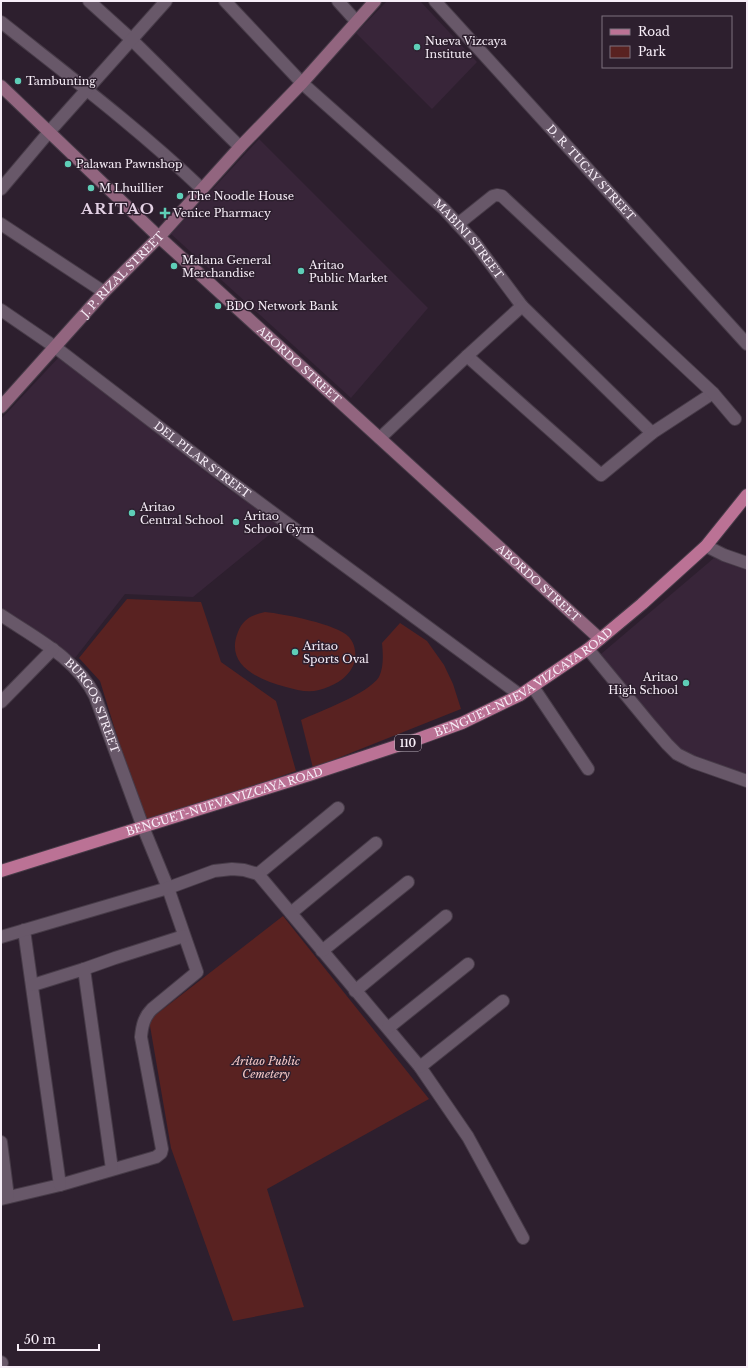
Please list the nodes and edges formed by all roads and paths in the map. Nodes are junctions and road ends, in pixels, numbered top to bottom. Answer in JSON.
{"nodes":[{"id":1,"x":89,"y":1,"type":"edge"},
{"id":2,"x":166,"y":1,"type":"edge"},
{"id":3,"x":225,"y":1,"type":"edge"},
{"id":4,"x":338,"y":1,"type":"edge"},
{"id":5,"x":375,"y":1,"type":"edge"},
{"id":6,"x":435,"y":1,"type":"edge"},
{"id":7,"x":356,"y":21,"type":"junction"},
{"id":8,"x":1,"y":22,"type":"edge"},
{"id":9,"x":132,"y":39,"type":"junction"},
{"id":10,"x":302,"y":83,"type":"junction"},
{"id":11,"x":1,"y":86,"type":"edge"},
{"id":12,"x":87,"y":90,"type":"junction"},
{"id":13,"x":49,"y":132,"type":"junction"},
{"id":14,"x":240,"y":147,"type":"junction"},
{"id":15,"x":1,"y":189,"type":"edge"},
{"id":16,"x":202,"y":189,"type":"junction"},
{"id":17,"x":1,"y":224,"type":"edge"},
{"id":18,"x":458,"y":224,"type":"junction"},
{"id":19,"x":159,"y":236,"type":"junction"},
{"id":20,"x":104,"y":292,"type":"junction"},
{"id":21,"x":522,"y":306,"type":"junction"},
{"id":22,"x":1,"y":310,"type":"edge"},
{"id":23,"x":747,"y":344,"type":"edge"},
{"id":24,"x":55,"y":347,"type":"junction"},
{"id":25,"x":467,"y":356,"type":"junction"},
{"id":26,"x":712,"y":393,"type":"junction"},
{"id":27,"x":1,"y":407,"type":"edge"},
{"id":28,"x":735,"y":419,"type":"dead end"},
{"id":29,"x":652,"y":433,"type":"junction"},
{"id":30,"x":380,"y":438,"type":"junction"},
{"id":31,"x":747,"y":495,"type":"edge"},
{"id":32,"x":706,"y":546,"type":"junction"},
{"id":33,"x":747,"y":563,"type":"edge"},
{"id":34,"x":1,"y":615,"type":"edge"},
{"id":35,"x":600,"y":639,"type":"junction"},
{"id":36,"x":52,"y":649,"type":"junction"},
{"id":37,"x":588,"y":650,"type":"junction"},
{"id":38,"x":533,"y":687,"type":"junction"},
{"id":39,"x":520,"y":695,"type":"junction"},
{"id":40,"x":1,"y":702,"type":"edge"},
{"id":41,"x":588,"y":768,"type":"dead end"},
{"id":42,"x":747,"y":781,"type":"edge"},
{"id":43,"x":338,"y":808,"type":"dead end"},
{"id":44,"x":143,"y":827,"type":"junction"},
{"id":45,"x":376,"y":843,"type":"dead end"},
{"id":46,"x":1,"y":872,"type":"edge"},
{"id":47,"x":258,"y":874,"type":"junction"},
{"id":48,"x":408,"y":882,"type":"dead end"},
{"id":49,"x":168,"y":888,"type":"junction"},
{"id":50,"x":290,"y":914,"type":"junction"},
{"id":51,"x":446,"y":916,"type":"dead end"},
{"id":52,"x":24,"y":930,"type":"junction"},
{"id":53,"x":184,"y":936,"type":"junction"},
{"id":54,"x":1,"y":937,"type":"edge"},
{"id":55,"x":322,"y":951,"type":"junction"},
{"id":56,"x":468,"y":964,"type":"dead end"},
{"id":57,"x":84,"y":969,"type":"junction"},
{"id":58,"x":33,"y":985,"type":"junction"},
{"id":59,"x":355,"y":991,"type":"junction"},
{"id":60,"x":503,"y":1001,"type":"dead end"},
{"id":61,"x":388,"y":1028,"type":"junction"},
{"id":62,"x":420,"y":1067,"type":"junction"},
{"id":63,"x":1,"y":1142,"type":"edge"},
{"id":64,"x":112,"y":1170,"type":"junction"},
{"id":65,"x":60,"y":1185,"type":"junction"},
{"id":66,"x":4,"y":1198,"type":"edge"},
{"id":67,"x":523,"y":1238,"type":"dead end"}],
"edges":[{"from":1,"to":9,"type":"street"},
{"from":2,"to":9,"type":"street"},
{"from":3,"to":10,"type":"street","name":"MABINI STREET"},
{"from":4,"to":7,"type":"street"},
{"from":5,"to":7,"type":"street","name":"J. P. RIZAL STREET"},
{"from":6,"to":23,"type":"street","name":"D. R. TUCAY STREET"},
{"from":7,"to":10,"type":"street","name":"J. P. RIZAL STREET"},
{"from":8,"to":12,"type":"street"},
{"from":9,"to":12,"type":"street"},
{"from":9,"to":14,"type":"street"},
{"from":10,"to":14,"type":"street","name":"J. P. RIZAL STREET"},
{"from":10,"to":18,"type":"street","name":"MABINI STREET"},
{"from":11,"to":13,"type":"street","name":"ABORDO STREET"},
{"from":12,"to":13,"type":"street"},
{"from":12,"to":16,"type":"street"},
{"from":13,"to":15,"type":"street"},
{"from":13,"to":19,"type":"street","name":"ABORDO STREET"},
{"from":14,"to":16,"type":"street","name":"J. P. RIZAL STREET"},
{"from":16,"to":19,"type":"street","name":"J. P. RIZAL STREET"},
{"from":17,"to":20,"type":"street"},
{"from":18,"to":21,"type":"street","name":"MABINI STREET"},
{"from":18,"to":26,"type":"street"},
{"from":19,"to":20,"type":"street","name":"J. P. RIZAL STREET"},
{"from":19,"to":30,"type":"street","name":"ABORDO STREET"},
{"from":20,"to":24,"type":"street","name":"J. P. RIZAL STREET"},
{"from":21,"to":25,"type":"street"},
{"from":21,"to":29,"type":"street","name":"MABINI STREET"},
{"from":22,"to":24,"type":"street","name":"DEL PILAR STREET"},
{"from":24,"to":27,"type":"street","name":"J. P. RIZAL STREET"},
{"from":24,"to":39,"type":"street","name":"DEL PILAR STREET"},
{"from":25,"to":29,"type":"street"},
{"from":25,"to":30,"type":"street"},
{"from":26,"to":28,"type":"street"},
{"from":26,"to":29,"type":"street"},
{"from":30,"to":35,"type":"street","name":"ABORDO STREET"},
{"from":31,"to":32,"type":"main road","name":"BENGUET-NUEVA VIZCAYA ROAD","number":"110"},
{"from":32,"to":33,"type":"street"},
{"from":32,"to":35,"type":"main road","name":"BENGUET-NUEVA VIZCAYA ROAD","number":"110"},
{"from":34,"to":36,"type":"street","name":"BURGOS STREET"},
{"from":35,"to":37,"type":"main road","name":"BENGUET-NUEVA VIZCAYA ROAD","number":"110"},
{"from":36,"to":40,"type":"street"},
{"from":36,"to":44,"type":"street","name":"BURGOS STREET"},
{"from":37,"to":38,"type":"main road","name":"BENGUET-NUEVA VIZCAYA ROAD","number":"110"},
{"from":37,"to":42,"type":"street"},
{"from":38,"to":39,"type":"main road","name":"BENGUET-NUEVA VIZCAYA ROAD","number":"110"},
{"from":38,"to":41,"type":"street"},
{"from":39,"to":44,"type":"main road","name":"BENGUET-NUEVA VIZCAYA ROAD","number":"110"},
{"from":43,"to":47,"type":"street"},
{"from":44,"to":46,"type":"main road","name":"BENGUET-NUEVA VIZCAYA ROAD","number":"110"},
{"from":44,"to":49,"type":"street","name":"BURGOS STREET"},
{"from":45,"to":50,"type":"street"},
{"from":47,"to":49,"type":"street"},
{"from":47,"to":50,"type":"street"},
{"from":48,"to":55,"type":"street"},
{"from":49,"to":52,"type":"street"},
{"from":49,"to":53,"type":"street","name":"BURGOS STREET"},
{"from":50,"to":55,"type":"street"},
{"from":51,"to":59,"type":"street"},
{"from":52,"to":54,"type":"street"},
{"from":52,"to":58,"type":"street"},
{"from":53,"to":57,"type":"street"},
{"from":53,"to":64,"type":"street","name":"BURGOS STREET"},
{"from":55,"to":59,"type":"street"},
{"from":56,"to":61,"type":"street"},
{"from":57,"to":58,"type":"street"},
{"from":57,"to":64,"type":"street"},
{"from":58,"to":65,"type":"street"},
{"from":59,"to":61,"type":"street"},
{"from":60,"to":62,"type":"street"},
{"from":61,"to":62,"type":"street"},
{"from":62,"to":67,"type":"street"},
{"from":63,"to":66,"type":"street"},
{"from":64,"to":65,"type":"street"},
{"from":65,"to":66,"type":"street"}]}
